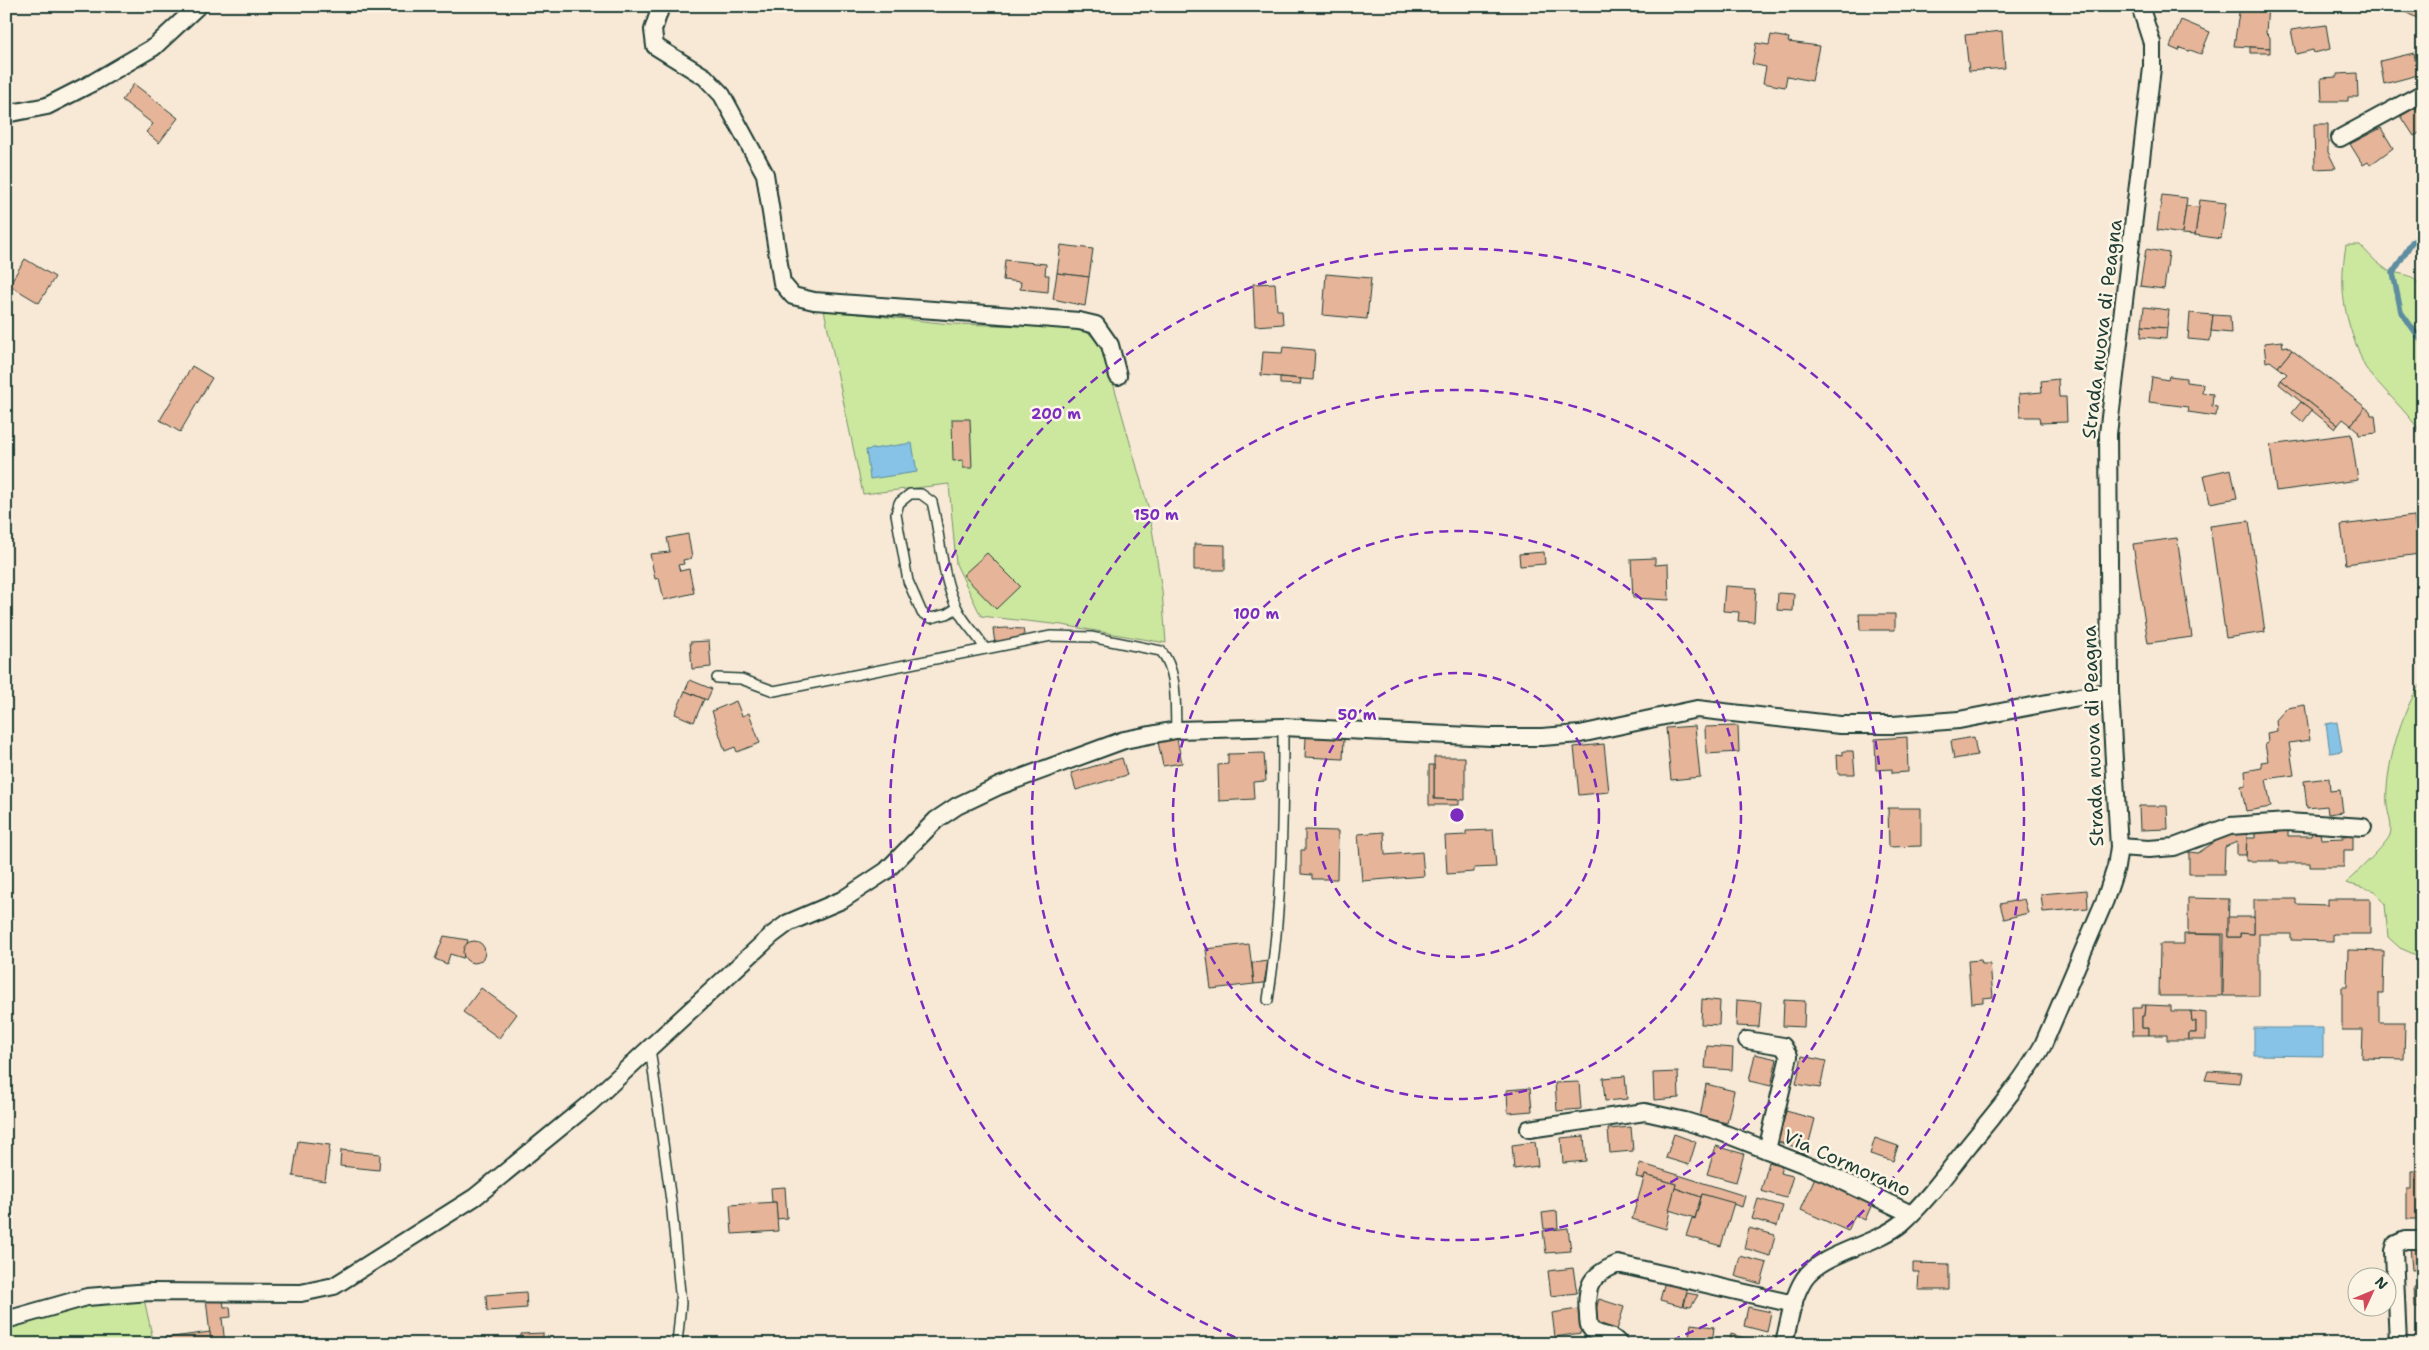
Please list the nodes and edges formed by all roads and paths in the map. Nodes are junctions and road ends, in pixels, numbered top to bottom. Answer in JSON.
{"nodes":[{"id":1,"x":198,"y":6,"type":"edge"},
{"id":2,"x":661,"y":6,"type":"edge"},
{"id":3,"x":2140,"y":6,"type":"edge"},
{"id":4,"x":2423,"y":93,"type":"edge"},
{"id":5,"x":6,"y":114,"type":"edge"},
{"id":6,"x":2340,"y":138,"type":"dead end"},
{"id":7,"x":1118,"y":376,"type":"dead end"},
{"id":8,"x":957,"y":608,"type":"junction"},
{"id":9,"x":985,"y":649,"type":"junction"},
{"id":10,"x":717,"y":678,"type":"dead end"},
{"id":11,"x":2110,"y":691,"type":"junction"},
{"id":12,"x":1283,"y":727,"type":"junction"},
{"id":13,"x":1176,"y":730,"type":"junction"},
{"id":14,"x":2363,"y":826,"type":"dead end"},
{"id":15,"x":2119,"y":847,"type":"junction"},
{"id":16,"x":1268,"y":1000,"type":"dead end"},
{"id":17,"x":1747,"y":1040,"type":"dead end"},
{"id":18,"x":650,"y":1048,"type":"junction"},
{"id":19,"x":1529,"y":1129,"type":"dead end"},
{"id":20,"x":1766,"y":1150,"type":"junction"},
{"id":21,"x":1911,"y":1214,"type":"junction"},
{"id":22,"x":2423,"y":1240,"type":"edge"},
{"id":23,"x":1794,"y":1304,"type":"junction"},
{"id":24,"x":6,"y":1320,"type":"edge"},
{"id":25,"x":677,"y":1344,"type":"edge"},
{"id":26,"x":1619,"y":1344,"type":"edge"},
{"id":27,"x":1784,"y":1344,"type":"edge"},
{"id":28,"x":2398,"y":1344,"type":"edge"}],
"edges":[{"from":1,"to":5,"type":"street"},
{"from":2,"to":7,"type":"street"},
{"from":3,"to":11,"type":"street","name":"Strada nuova di Peagna"},
{"from":4,"to":6,"type":"street"},
{"from":8,"to":8,"type":"lane"},
{"from":8,"to":9,"type":"lane"},
{"from":9,"to":10,"type":"lane"},
{"from":9,"to":13,"type":"lane"},
{"from":11,"to":12,"type":"street"},
{"from":11,"to":15,"type":"street","name":"Strada nuova di Peagna"},
{"from":12,"to":13,"type":"street"},
{"from":12,"to":16,"type":"lane"},
{"from":13,"to":18,"type":"street"},
{"from":14,"to":15,"type":"street"},
{"from":15,"to":21,"type":"street","name":"Strada nuova di Peagna"},
{"from":17,"to":20,"type":"street","name":"Via Cormorano"},
{"from":18,"to":24,"type":"street"},
{"from":18,"to":25,"type":"lane"},
{"from":19,"to":20,"type":"street","name":"Via Cormorano"},
{"from":20,"to":21,"type":"street","name":"Via Cormorano"},
{"from":21,"to":23,"type":"street","name":"Strada nuova di Peagna"},
{"from":22,"to":28,"type":"street"},
{"from":23,"to":26,"type":"street"},
{"from":23,"to":27,"type":"street","name":"Strada nuova di Peagna"}]}
